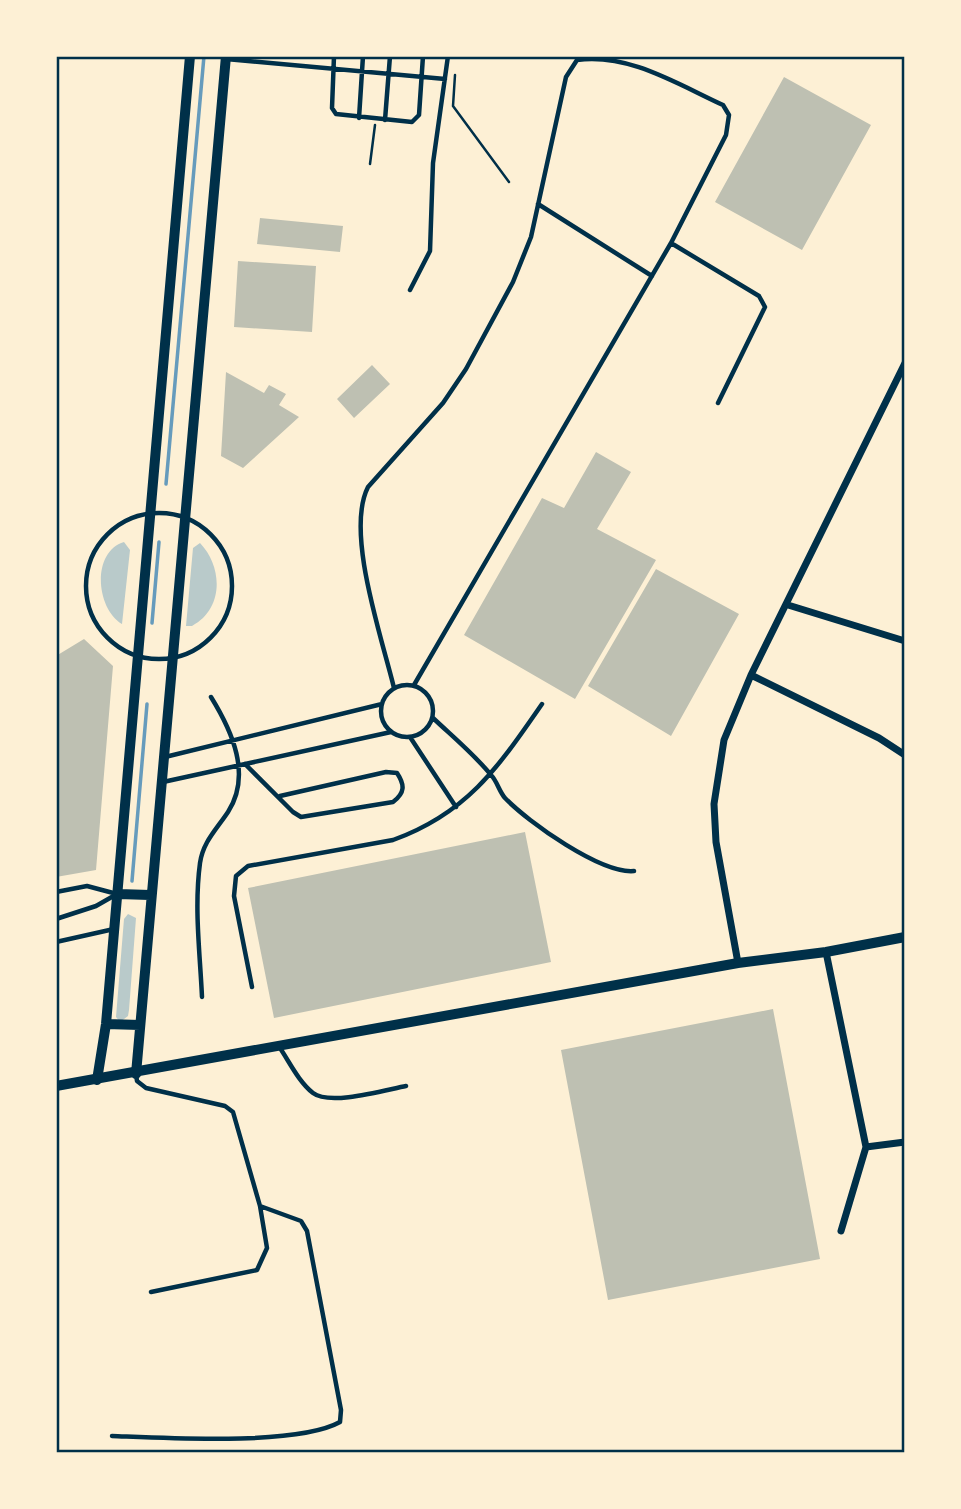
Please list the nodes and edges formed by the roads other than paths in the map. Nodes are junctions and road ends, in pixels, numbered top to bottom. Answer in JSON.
{"nodes":[{"id":1,"x":190,"y":56,"type":"edge"},
{"id":2,"x":262,"y":56,"type":"edge"},
{"id":3,"x":334,"y":56,"type":"edge"},
{"id":4,"x":363,"y":56,"type":"edge"},
{"id":5,"x":390,"y":56,"type":"edge"},
{"id":6,"x":423,"y":56,"type":"edge"},
{"id":7,"x":448,"y":56,"type":"edge"},
{"id":8,"x":226,"y":57,"type":"edge"},
{"id":9,"x":261,"y":63,"type":"junction"},
{"id":10,"x":334,"y":70,"type":"junction"},
{"id":11,"x":362,"y":72,"type":"junction"},
{"id":12,"x":389,"y":75,"type":"junction"},
{"id":13,"x":422,"y":78,"type":"junction"},
{"id":14,"x":445,"y":79,"type":"junction"},
{"id":15,"x":359,"y":117,"type":"junction"},
{"id":16,"x":385,"y":120,"type":"junction"},
{"id":17,"x":538,"y":204,"type":"junction"},
{"id":18,"x":671,"y":243,"type":"junction"},
{"id":19,"x":652,"y":275,"type":"junction"},
{"id":20,"x":410,"y":289,"type":"dead end"},
{"id":21,"x":905,"y":363,"type":"edge"},
{"id":22,"x":718,"y":403,"type":"dead end"},
{"id":23,"x":150,"y":513,"type":"junction"},
{"id":24,"x":185,"y":517,"type":"junction"},
{"id":25,"x":788,"y":604,"type":"junction"},
{"id":26,"x":905,"y":631,"type":"edge"},
{"id":27,"x":892,"y":637,"type":"junction"},
{"id":28,"x":905,"y":641,"type":"edge"},
{"id":29,"x":140,"y":657,"type":"junction"},
{"id":30,"x":172,"y":659,"type":"junction"},
{"id":31,"x":751,"y":675,"type":"junction"},
{"id":32,"x":414,"y":685,"type":"junction"},
{"id":33,"x":394,"y":688,"type":"junction"},
{"id":34,"x":211,"y":697,"type":"dead end"},
{"id":35,"x":382,"y":704,"type":"junction"},
{"id":36,"x":542,"y":704,"type":"dead end"},
{"id":37,"x":433,"y":718,"type":"junction"},
{"id":38,"x":391,"y":732,"type":"junction"},
{"id":39,"x":410,"y":737,"type":"junction"},
{"id":40,"x":234,"y":740,"type":"junction"},
{"id":41,"x":905,"y":755,"type":"edge"},
{"id":42,"x":163,"y":758,"type":"junction"},
{"id":43,"x":245,"y":764,"type":"junction"},
{"id":44,"x":239,"y":766,"type":"junction"},
{"id":45,"x":492,"y":775,"type":"junction"},
{"id":46,"x":161,"y":783,"type":"junction"},
{"id":47,"x":280,"y":796,"type":"junction"},
{"id":48,"x":456,"y":807,"type":"junction"},
{"id":49,"x":634,"y":871,"type":"dead end"},
{"id":50,"x":56,"y":892,"type":"edge"},
{"id":51,"x":118,"y":894,"type":"junction"},
{"id":52,"x":150,"y":895,"type":"junction"},
{"id":53,"x":56,"y":919,"type":"edge"},
{"id":54,"x":115,"y":929,"type":"junction"},
{"id":55,"x":905,"y":937,"type":"edge"},
{"id":56,"x":56,"y":942,"type":"edge"},
{"id":57,"x":827,"y":952,"type":"junction"},
{"id":58,"x":738,"y":963,"type":"junction"},
{"id":59,"x":252,"y":988,"type":"dead end"},
{"id":60,"x":202,"y":997,"type":"dead end"},
{"id":61,"x":106,"y":1024,"type":"junction"},
{"id":62,"x":140,"y":1025,"type":"junction"},
{"id":63,"x":280,"y":1047,"type":"junction"},
{"id":64,"x":136,"y":1074,"type":"junction"},
{"id":65,"x":97,"y":1080,"type":"junction"},
{"id":66,"x":56,"y":1086,"type":"edge"},
{"id":67,"x":406,"y":1086,"type":"dead end"},
{"id":68,"x":905,"y":1142,"type":"edge"},
{"id":69,"x":866,"y":1147,"type":"junction"},
{"id":70,"x":260,"y":1206,"type":"junction"},
{"id":71,"x":841,"y":1231,"type":"dead end"},
{"id":72,"x":151,"y":1292,"type":"dead end"},
{"id":73,"x":112,"y":1436,"type":"dead end"}],
"edges":[{"from":1,"to":23,"type":"street"},
{"from":2,"to":9,"type":"lane"},
{"from":3,"to":10,"type":"lane"},
{"from":4,"to":11,"type":"lane"},
{"from":5,"to":12,"type":"lane"},
{"from":6,"to":13,"type":"lane"},
{"from":7,"to":14,"type":"lane"},
{"from":8,"to":9,"type":"lane"},
{"from":8,"to":24,"type":"street"},
{"from":9,"to":10,"type":"lane"},
{"from":10,"to":11,"type":"lane"},
{"from":10,"to":15,"type":"lane"},
{"from":11,"to":12,"type":"lane"},
{"from":11,"to":15,"type":"lane"},
{"from":12,"to":13,"type":"lane"},
{"from":12,"to":16,"type":"lane"},
{"from":13,"to":14,"type":"lane"},
{"from":13,"to":16,"type":"lane"},
{"from":14,"to":20,"type":"lane"},
{"from":15,"to":16,"type":"lane"},
{"from":17,"to":18,"type":"lane"},
{"from":17,"to":19,"type":"lane"},
{"from":17,"to":33,"type":"lane"},
{"from":18,"to":19,"type":"lane"},
{"from":18,"to":22,"type":"lane"},
{"from":19,"to":32,"type":"lane"},
{"from":21,"to":25,"type":"street"},
{"from":23,"to":24,"type":"lane"},
{"from":23,"to":29,"type":"street"},
{"from":23,"to":29,"type":"lane"},
{"from":24,"to":30,"type":"street"},
{"from":24,"to":30,"type":"lane"},
{"from":25,"to":27,"type":"street"},
{"from":25,"to":31,"type":"street"},
{"from":26,"to":27,"type":"street"},
{"from":27,"to":28,"type":"street"},
{"from":29,"to":30,"type":"lane"},
{"from":29,"to":51,"type":"street"},
{"from":30,"to":42,"type":"street"},
{"from":31,"to":41,"type":"street"},
{"from":31,"to":58,"type":"street"},
{"from":32,"to":33,"type":"lane"},
{"from":32,"to":37,"type":"lane"},
{"from":33,"to":35,"type":"lane"},
{"from":34,"to":40,"type":"lane"},
{"from":35,"to":38,"type":"lane"},
{"from":35,"to":40,"type":"lane"},
{"from":36,"to":45,"type":"lane"},
{"from":37,"to":39,"type":"lane"},
{"from":37,"to":45,"type":"lane"},
{"from":38,"to":39,"type":"lane"},
{"from":38,"to":43,"type":"lane"},
{"from":39,"to":48,"type":"lane"},
{"from":40,"to":42,"type":"lane"},
{"from":40,"to":44,"type":"lane"},
{"from":42,"to":46,"type":"street"},
{"from":43,"to":44,"type":"lane"},
{"from":43,"to":47,"type":"lane"},
{"from":44,"to":46,"type":"lane"},
{"from":44,"to":60,"type":"lane"},
{"from":45,"to":48,"type":"lane"},
{"from":45,"to":49,"type":"lane"},
{"from":46,"to":52,"type":"street"},
{"from":47,"to":47,"type":"lane"},
{"from":48,"to":59,"type":"lane"},
{"from":50,"to":51,"type":"lane"},
{"from":51,"to":52,"type":"street"},
{"from":51,"to":53,"type":"lane"},
{"from":51,"to":54,"type":"street"},
{"from":52,"to":62,"type":"street"},
{"from":54,"to":56,"type":"lane"},
{"from":54,"to":61,"type":"street"},
{"from":55,"to":57,"type":"main road"},
{"from":57,"to":58,"type":"main road"},
{"from":57,"to":69,"type":"street"},
{"from":58,"to":63,"type":"main road"},
{"from":61,"to":62,"type":"street"},
{"from":61,"to":65,"type":"street"},
{"from":62,"to":64,"type":"street"},
{"from":63,"to":64,"type":"main road"},
{"from":63,"to":67,"type":"lane"},
{"from":64,"to":65,"type":"main road"},
{"from":64,"to":70,"type":"lane"},
{"from":65,"to":66,"type":"main road"},
{"from":68,"to":69,"type":"street"},
{"from":69,"to":71,"type":"street"},
{"from":70,"to":72,"type":"lane"},
{"from":70,"to":73,"type":"lane"}]}
